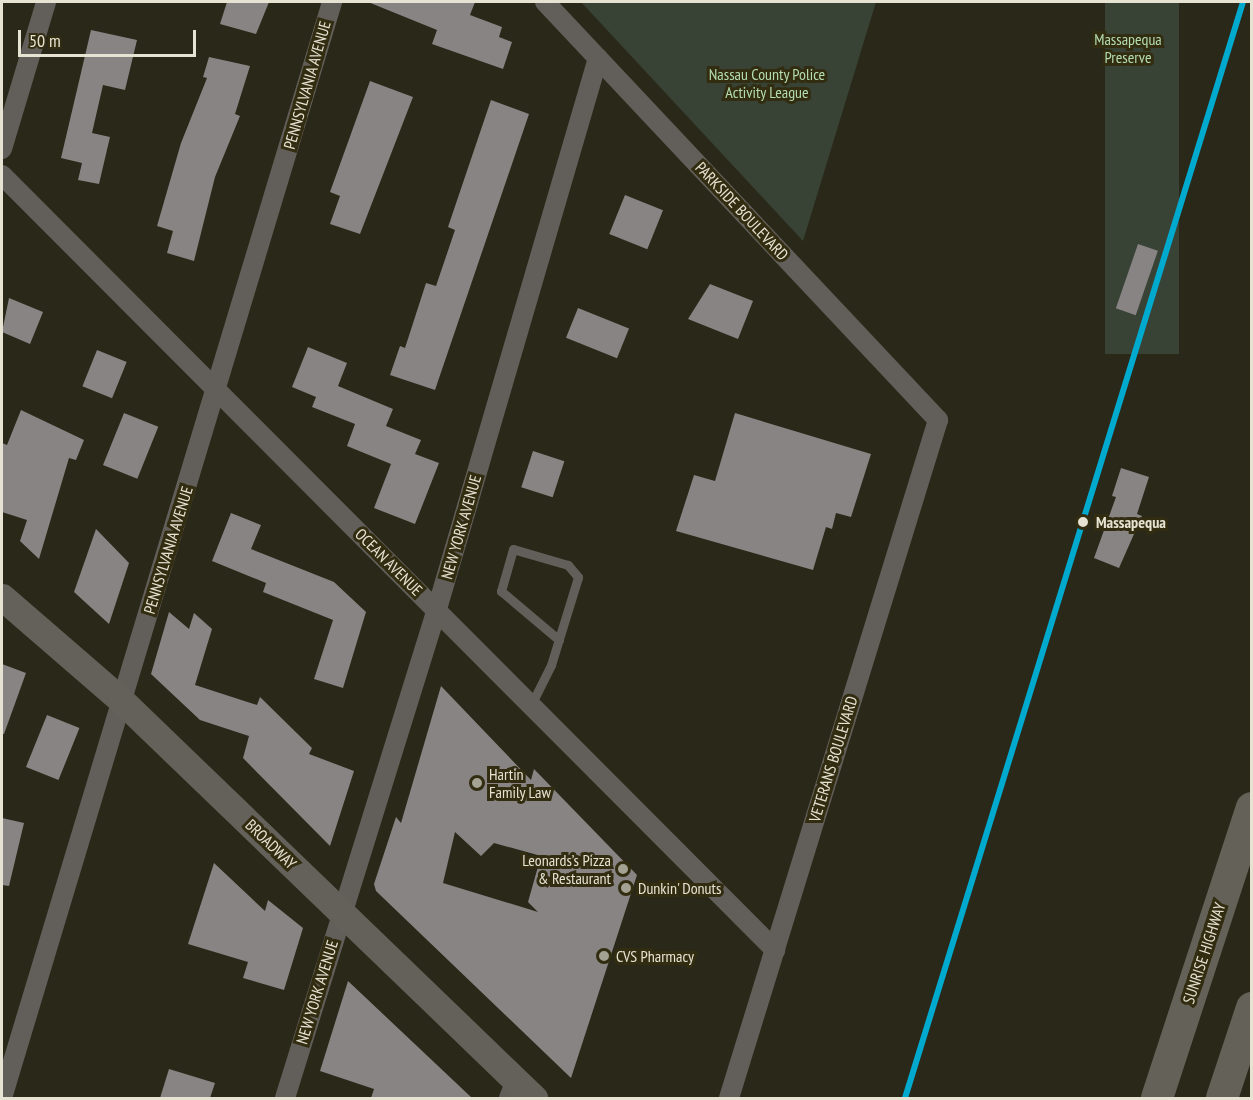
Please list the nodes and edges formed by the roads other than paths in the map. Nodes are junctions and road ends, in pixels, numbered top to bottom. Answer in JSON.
{"nodes":[{"id":1,"x":46,"y":2,"type":"edge"},
{"id":2,"x":332,"y":2,"type":"edge"},
{"id":3,"x":545,"y":2,"type":"edge"},
{"id":4,"x":598,"y":58,"type":"junction"},
{"id":5,"x":2,"y":148,"type":"edge"},
{"id":6,"x":2,"y":175,"type":"edge"},
{"id":7,"x":218,"y":390,"type":"junction"},
{"id":8,"x":938,"y":420,"type":"joint"},
{"id":9,"x":2,"y":597,"type":"edge"},
{"id":10,"x":436,"y":609,"type":"junction"},
{"id":11,"x":559,"y":640,"type":"junction"},
{"id":12,"x":121,"y":700,"type":"junction"},
{"id":13,"x":531,"y":705,"type":"junction"},
{"id":14,"x":1251,"y":808,"type":"edge"},
{"id":15,"x":342,"y":912,"type":"junction"},
{"id":16,"x":775,"y":950,"type":"junction"},
{"id":17,"x":1251,"y":1008,"type":"edge"},
{"id":18,"x":520,"y":1092,"type":"edge"},
{"id":19,"x":2,"y":1098,"type":"edge"},
{"id":20,"x":285,"y":1098,"type":"edge"},
{"id":21,"x":729,"y":1098,"type":"edge"},
{"id":22,"x":1157,"y":1098,"type":"edge"},
{"id":23,"x":1222,"y":1098,"type":"edge"}],
"edges":[{"from":1,"to":5,"type":"street"},
{"from":2,"to":7,"type":"street","name":"PENNSYLVANIA AVENUE"},
{"from":3,"to":4,"type":"street","name":"PARKSIDE BOULEVARD"},
{"from":4,"to":8,"type":"street","name":"PARKSIDE BOULEVARD"},
{"from":4,"to":10,"type":"street","name":"NEW YORK AVENUE"},
{"from":6,"to":7,"type":"street","name":"OCEAN AVENUE"},
{"from":7,"to":10,"type":"street","name":"OCEAN AVENUE"},
{"from":7,"to":12,"type":"street","name":"PENNSYLVANIA AVENUE"},
{"from":8,"to":16,"type":"street","name":"VETERANS BOULEVARD"},
{"from":9,"to":12,"type":"main road","name":"BROADWAY"},
{"from":10,"to":13,"type":"street","name":"OCEAN AVENUE"},
{"from":10,"to":15,"type":"street","name":"NEW YORK AVENUE"},
{"from":11,"to":11,"type":"lane"},
{"from":11,"to":13,"type":"lane"},
{"from":12,"to":15,"type":"main road","name":"BROADWAY"},
{"from":12,"to":19,"type":"street","name":"PENNSYLVANIA AVENUE"},
{"from":13,"to":16,"type":"street","name":"OCEAN AVENUE"},
{"from":14,"to":22,"type":"highway","name":"SUNRISE HIGHWAY"},
{"from":15,"to":18,"type":"main road","name":"BROADWAY"},
{"from":15,"to":20,"type":"street","name":"NEW YORK AVENUE"},
{"from":16,"to":21,"type":"street","name":"VETERANS BOULEVARD"},
{"from":17,"to":23,"type":"highway"}]}
